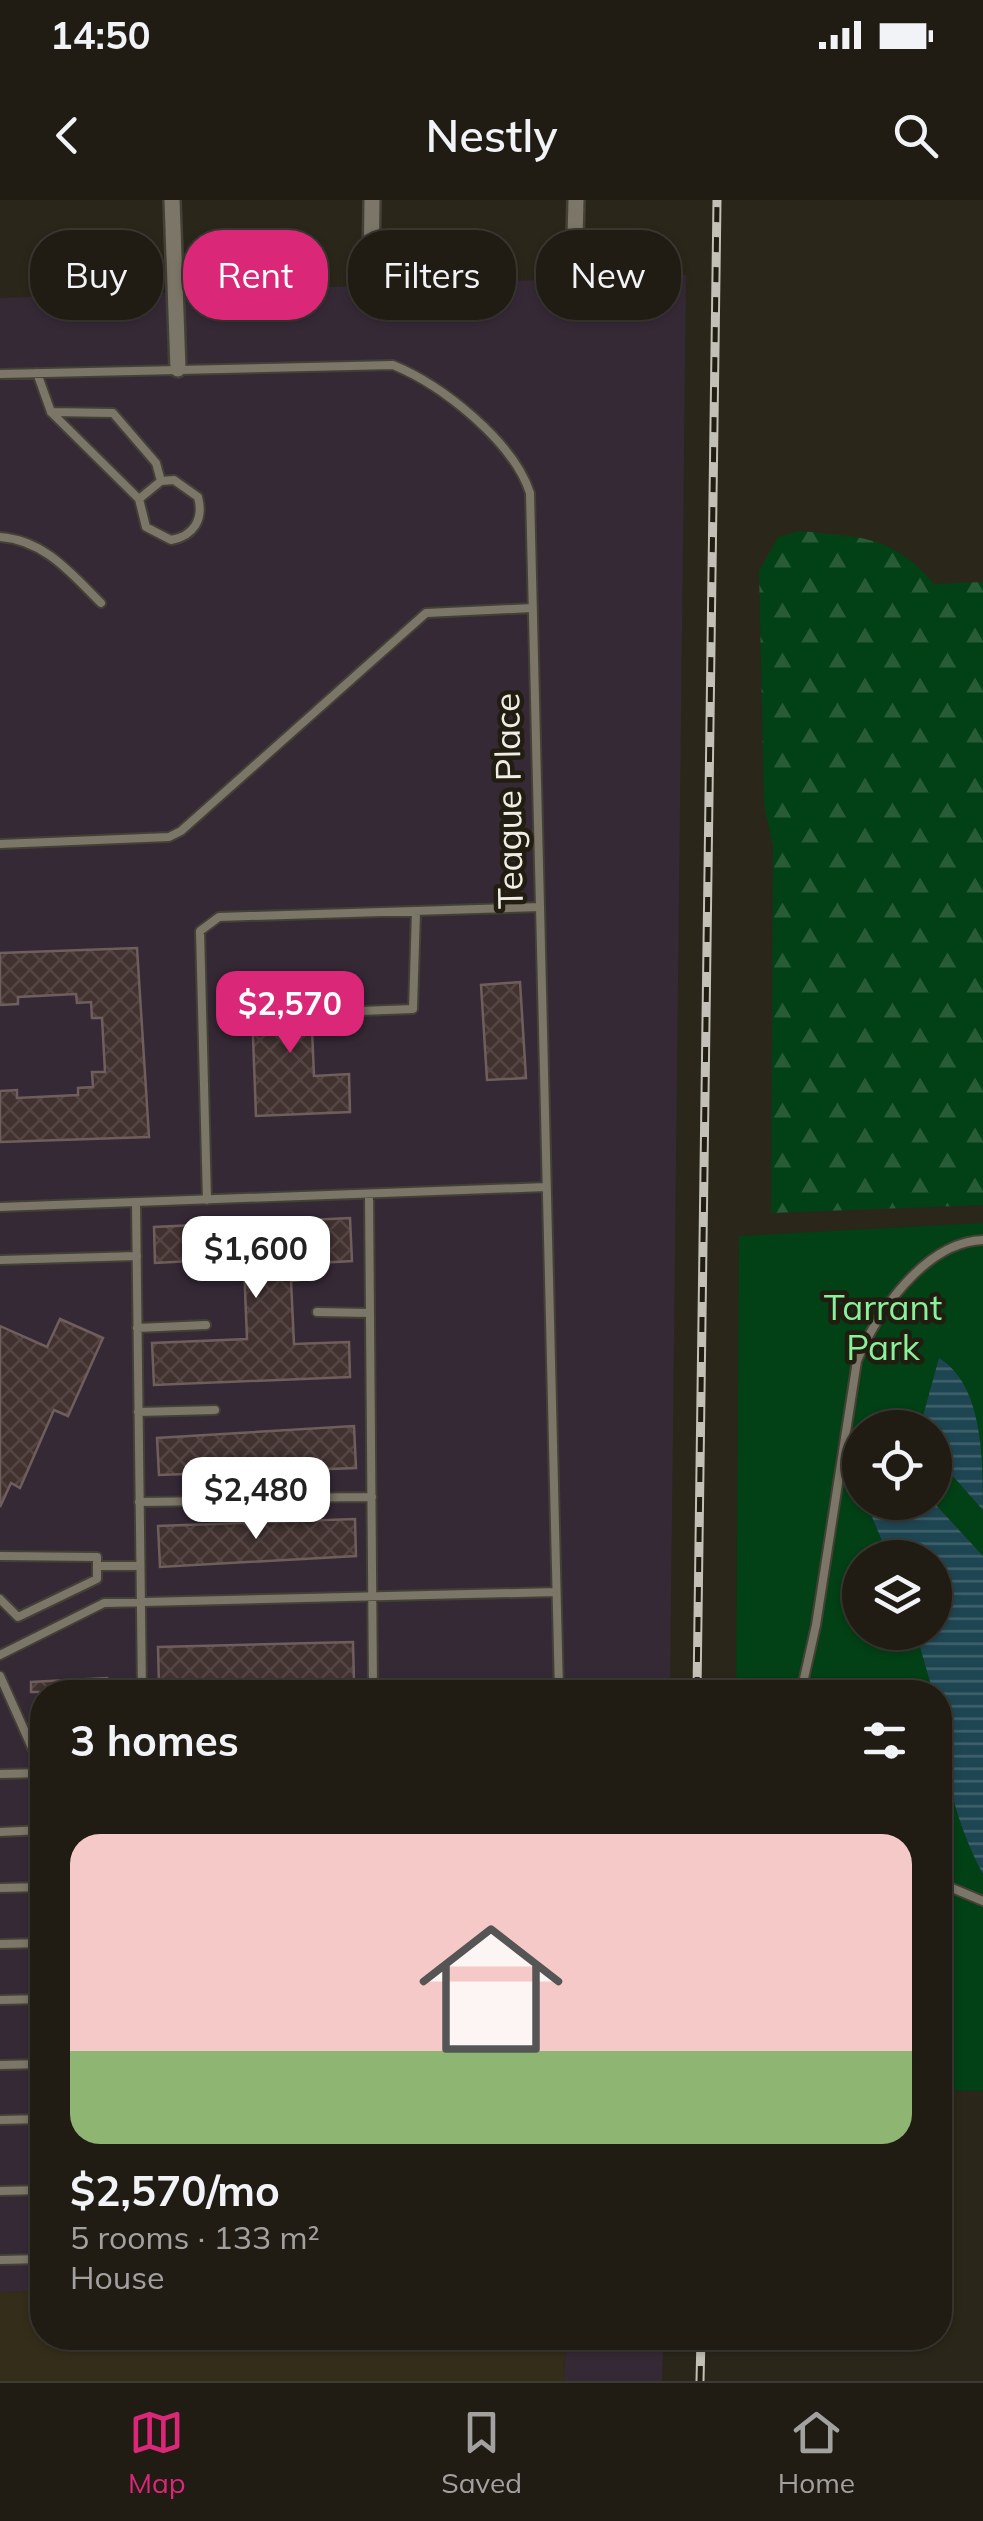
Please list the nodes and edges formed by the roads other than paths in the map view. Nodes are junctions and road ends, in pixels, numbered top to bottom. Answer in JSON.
{"nodes":[{"id":1,"x":172,"y":200,"type":"edge"},
{"id":2,"x":372,"y":200,"type":"edge"},
{"id":3,"x":576,"y":200,"type":"edge"},
{"id":4,"x":372,"y":230,"type":"edge"},
{"id":5,"x":575,"y":230,"type":"edge"},
{"id":6,"x":178,"y":369,"type":"junction"},
{"id":7,"x":37,"y":373,"type":"junction"},
{"id":8,"x":0,"y":374,"type":"edge"},
{"id":9,"x":51,"y":412,"type":"junction"},
{"id":10,"x":162,"y":481,"type":"junction"},
{"id":11,"x":138,"y":499,"type":"junction"},
{"id":12,"x":0,"y":537,"type":"edge"},
{"id":13,"x":101,"y":603,"type":"dead end"},
{"id":14,"x":532,"y":608,"type":"junction"},
{"id":15,"x":0,"y":844,"type":"edge"},
{"id":16,"x":540,"y":907,"type":"junction"},
{"id":17,"x":416,"y":910,"type":"junction"},
{"id":18,"x":360,"y":1011,"type":"dead end"},
{"id":19,"x":546,"y":1187,"type":"junction"},
{"id":20,"x":369,"y":1194,"type":"junction"},
{"id":21,"x":207,"y":1200,"type":"junction"},
{"id":22,"x":136,"y":1202,"type":"junction"},
{"id":23,"x":0,"y":1207,"type":"edge"},
{"id":24,"x":983,"y":1240,"type":"edge"},
{"id":25,"x":137,"y":1256,"type":"junction"},
{"id":26,"x":0,"y":1260,"type":"edge"},
{"id":27,"x":317,"y":1312,"type":"dead end"},
{"id":28,"x":370,"y":1312,"type":"junction"},
{"id":29,"x":206,"y":1325,"type":"dead end"},
{"id":30,"x":137,"y":1328,"type":"junction"},
{"id":31,"x":216,"y":1410,"type":"dead end"},
{"id":32,"x":138,"y":1412,"type":"junction"},
{"id":33,"x":372,"y":1497,"type":"junction"},
{"id":34,"x":271,"y":1498,"type":"dead end"},
{"id":35,"x":213,"y":1501,"type":"dead end"},
{"id":36,"x":140,"y":1502,"type":"junction"},
{"id":37,"x":0,"y":1556,"type":"edge"},
{"id":38,"x":97,"y":1566,"type":"junction"},
{"id":39,"x":140,"y":1566,"type":"junction"},
{"id":40,"x":556,"y":1592,"type":"junction"},
{"id":41,"x":372,"y":1598,"type":"junction"},
{"id":42,"x":0,"y":1599,"type":"edge"},
{"id":43,"x":141,"y":1602,"type":"junction"},
{"id":44,"x":0,"y":1655,"type":"edge"},
{"id":45,"x":0,"y":1676,"type":"edge"},
{"id":46,"x":142,"y":1680,"type":"edge"},
{"id":47,"x":373,"y":1680,"type":"edge"},
{"id":48,"x":559,"y":1680,"type":"edge"},
{"id":49,"x":804,"y":1680,"type":"edge"},
{"id":50,"x":30,"y":1744,"type":"edge"},
{"id":51,"x":30,"y":1772,"type":"edge"},
{"id":52,"x":0,"y":1774,"type":"edge"},
{"id":53,"x":30,"y":1831,"type":"edge"},
{"id":54,"x":0,"y":1832,"type":"edge"},
{"id":55,"x":952,"y":1887,"type":"edge"},
{"id":56,"x":0,"y":1888,"type":"edge"},
{"id":57,"x":30,"y":1888,"type":"edge"},
{"id":58,"x":983,"y":1901,"type":"edge"},
{"id":59,"x":30,"y":1943,"type":"edge"},
{"id":60,"x":0,"y":1944,"type":"edge"},
{"id":61,"x":0,"y":2000,"type":"edge"},
{"id":62,"x":30,"y":2000,"type":"edge"},
{"id":63,"x":30,"y":2064,"type":"edge"},
{"id":64,"x":0,"y":2065,"type":"edge"},
{"id":65,"x":30,"y":2119,"type":"edge"},
{"id":66,"x":0,"y":2120,"type":"edge"},
{"id":67,"x":30,"y":2190,"type":"edge"},
{"id":68,"x":0,"y":2191,"type":"edge"},
{"id":69,"x":30,"y":2259,"type":"edge"},
{"id":70,"x":0,"y":2260,"type":"edge"}],
"edges":[{"from":1,"to":6,"type":"street"},
{"from":2,"to":4,"type":"street"},
{"from":3,"to":5,"type":"street"},
{"from":6,"to":7,"type":"lane","name":"Teague Place"},
{"from":6,"to":14,"type":"lane","name":"Teague Place"},
{"from":7,"to":8,"type":"lane","name":"Teague Place"},
{"from":7,"to":9,"type":"lane"},
{"from":9,"to":10,"type":"lane"},
{"from":9,"to":11,"type":"lane"},
{"from":10,"to":11,"type":"lane"},
{"from":10,"to":11,"type":"lane"},
{"from":12,"to":13,"type":"lane"},
{"from":14,"to":15,"type":"lane"},
{"from":14,"to":16,"type":"lane","name":"Teague Place"},
{"from":16,"to":17,"type":"lane"},
{"from":16,"to":19,"type":"lane","name":"Teague Place"},
{"from":17,"to":18,"type":"lane"},
{"from":17,"to":21,"type":"lane"},
{"from":19,"to":20,"type":"lane"},
{"from":19,"to":40,"type":"lane","name":"Teague Place"},
{"from":20,"to":21,"type":"lane"},
{"from":20,"to":28,"type":"lane"},
{"from":21,"to":22,"type":"lane"},
{"from":22,"to":23,"type":"lane"},
{"from":22,"to":25,"type":"lane"},
{"from":24,"to":49,"type":"lane"},
{"from":25,"to":26,"type":"lane"},
{"from":25,"to":30,"type":"lane"},
{"from":27,"to":28,"type":"lane"},
{"from":28,"to":33,"type":"lane"},
{"from":29,"to":30,"type":"lane"},
{"from":30,"to":32,"type":"lane"},
{"from":31,"to":32,"type":"lane"},
{"from":32,"to":36,"type":"lane"},
{"from":33,"to":34,"type":"lane"},
{"from":33,"to":41,"type":"lane"},
{"from":35,"to":36,"type":"lane"},
{"from":36,"to":39,"type":"lane"},
{"from":37,"to":38,"type":"lane"},
{"from":38,"to":39,"type":"lane"},
{"from":38,"to":42,"type":"lane"},
{"from":39,"to":43,"type":"lane"},
{"from":40,"to":41,"type":"lane"},
{"from":40,"to":48,"type":"lane","name":"Teague Place"},
{"from":41,"to":43,"type":"lane"},
{"from":41,"to":47,"type":"lane"},
{"from":43,"to":44,"type":"lane"},
{"from":43,"to":46,"type":"lane"},
{"from":45,"to":50,"type":"lane"},
{"from":51,"to":52,"type":"lane"},
{"from":53,"to":54,"type":"lane"},
{"from":55,"to":58,"type":"lane"},
{"from":56,"to":57,"type":"lane"},
{"from":59,"to":60,"type":"lane"},
{"from":61,"to":62,"type":"lane"},
{"from":63,"to":64,"type":"lane"},
{"from":65,"to":66,"type":"lane"},
{"from":67,"to":68,"type":"lane"},
{"from":69,"to":70,"type":"lane"}]}
